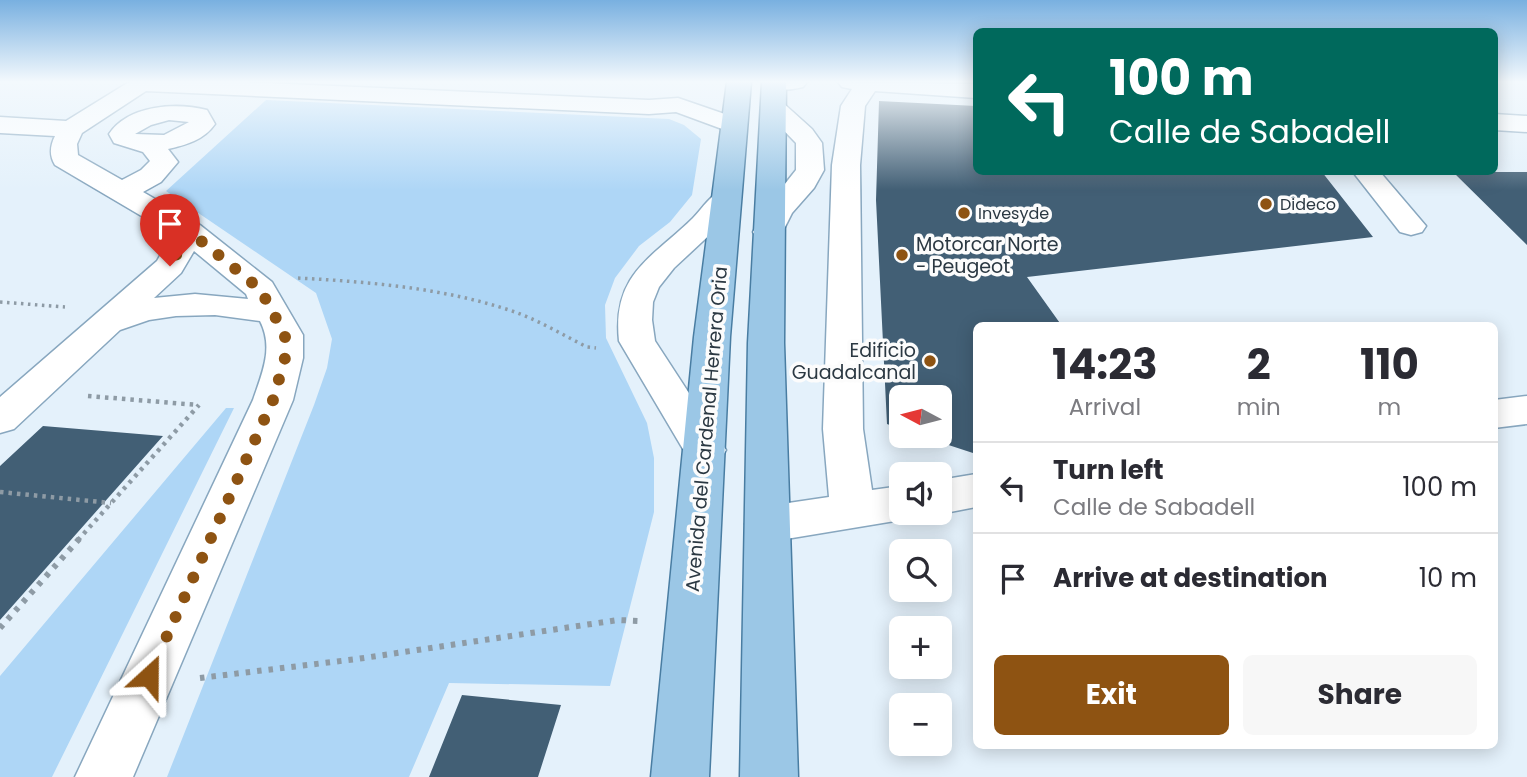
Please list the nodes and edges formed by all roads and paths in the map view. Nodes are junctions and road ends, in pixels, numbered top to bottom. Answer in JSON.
{"nodes":[{"id":1,"x":88,"y":118,"type":"edge"},
{"id":2,"x":722,"y":118,"type":"edge"},
{"id":3,"x":734,"y":118,"type":"edge"},
{"id":4,"x":777,"y":118,"type":"edge"},
{"id":5,"x":795,"y":118,"type":"edge"},
{"id":6,"x":852,"y":118,"type":"edge"},
{"id":7,"x":1498,"y":122,"type":"edge"},
{"id":8,"x":1527,"y":124,"type":"edge"},
{"id":9,"x":0,"y":125,"type":"edge"},
{"id":10,"x":733,"y":125,"type":"junction"},
{"id":11,"x":71,"y":129,"type":"junction"},
{"id":12,"x":150,"y":144,"type":"dead end"},
{"id":13,"x":1368,"y":175,"type":"edge"},
{"id":14,"x":121,"y":192,"type":"junction"},
{"id":15,"x":725,"y":199,"type":"junction"},
{"id":16,"x":1411,"y":226,"type":"dead end"},
{"id":17,"x":189,"y":231,"type":"junction"},
{"id":18,"x":768,"y":232,"type":"junction"},
{"id":19,"x":282,"y":297,"type":"junction"},
{"id":20,"x":0,"y":302,"type":"edge"},
{"id":21,"x":66,"y":307,"type":"dead end"},
{"id":22,"x":103,"y":327,"type":"junction"},
{"id":23,"x":599,"y":348,"type":"dead end"},
{"id":24,"x":87,"y":396,"type":"dead end"},
{"id":25,"x":1527,"y":410,"type":"edge"},
{"id":26,"x":1498,"y":414,"type":"edge"},
{"id":27,"x":0,"y":419,"type":"edge"},
{"id":28,"x":705,"y":450,"type":"junction"},
{"id":29,"x":0,"y":492,"type":"edge"},
{"id":30,"x":973,"y":492,"type":"edge"},
{"id":31,"x":952,"y":495,"type":"edge"},
{"id":32,"x":112,"y":503,"type":"junction"},
{"id":33,"x":889,"y":505,"type":"edge"},
{"id":34,"x":852,"y":510,"type":"junction"},
{"id":35,"x":768,"y":524,"type":"junction"},
{"id":36,"x":640,"y":621,"type":"dead end"},
{"id":37,"x":0,"y":628,"type":"edge"},
{"id":38,"x":200,"y":678,"type":"dead end"},
{"id":39,"x":104,"y":777,"type":"edge"},
{"id":40,"x":680,"y":777,"type":"edge"},
{"id":41,"x":769,"y":777,"type":"edge"}],
"edges":[{"from":1,"to":11,"type":"street"},
{"from":2,"to":10,"type":"street"},
{"from":3,"to":10,"type":"main road","name":"Avenida del Cardenal Herrera Oria"},
{"from":4,"to":18,"type":"main road"},
{"from":5,"to":18,"type":"street"},
{"from":6,"to":34,"type":"street"},
{"from":7,"to":8,"type":"street"},
{"from":9,"to":11,"type":"street"},
{"from":10,"to":15,"type":"main road","name":"Avenida del Cardenal Herrera Oria"},
{"from":11,"to":14,"type":"street"},
{"from":12,"to":14,"type":"street"},
{"from":13,"to":16,"type":"street"},
{"from":14,"to":17,"type":"street"},
{"from":15,"to":28,"type":"main road","name":"Avenida del Cardenal Herrera Oria"},
{"from":15,"to":28,"type":"street"},
{"from":17,"to":19,"type":"street"},
{"from":17,"to":22,"type":"street"},
{"from":18,"to":35,"type":"main road"},
{"from":19,"to":22,"type":"street"},
{"from":19,"to":23,"type":"path"},
{"from":19,"to":39,"type":"street"},
{"from":20,"to":21,"type":"path"},
{"from":22,"to":27,"type":"street"},
{"from":24,"to":32,"type":"path"},
{"from":25,"to":26,"type":"street"},
{"from":28,"to":40,"type":"main road","name":"Avenida del Cardenal Herrera Oria"},
{"from":29,"to":32,"type":"path"},
{"from":30,"to":31,"type":"street"},
{"from":32,"to":37,"type":"path"},
{"from":33,"to":34,"type":"street"},
{"from":34,"to":35,"type":"street"},
{"from":35,"to":41,"type":"main road"},
{"from":36,"to":38,"type":"path"}]}
